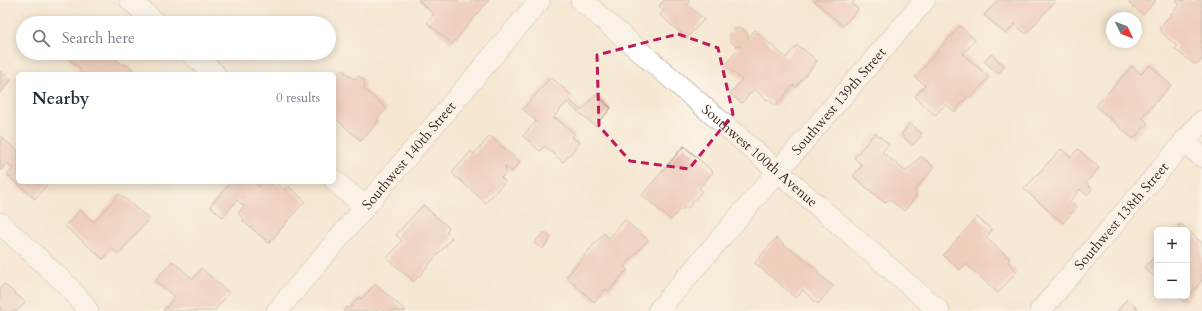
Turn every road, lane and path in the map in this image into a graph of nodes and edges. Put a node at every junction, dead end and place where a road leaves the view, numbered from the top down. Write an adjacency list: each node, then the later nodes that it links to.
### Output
1 (130, 0): 5 (street)
2 (540, 0): 13 (street, Southwest 140th Street)
3 (581, 0): 11 (street, Southwest 100th Avenue)
4 (925, 0): 11 (street, Southwest 139th Street)
5 (148, 16)
6 (199, 60): 7 (street)
7 (213, 72)
8 (1202, 120): 9 (street, Southwest 138th Street)
9 (1184, 141): 10 (street); 19 (street, Southwest 138th Street)
10 (1202, 157)
11 (778, 170): 17 (street, Southwest 139th Street); 18 (street, Southwest 100th Avenue)
12 (336, 182): 13 (street)
13 (365, 207): 16 (street, Southwest 140th Street)
14 (0, 223): 15 (street)
15 (88, 311)
16 (277, 311)
17 (658, 311)
18 (939, 311)
19 (1040, 311)

